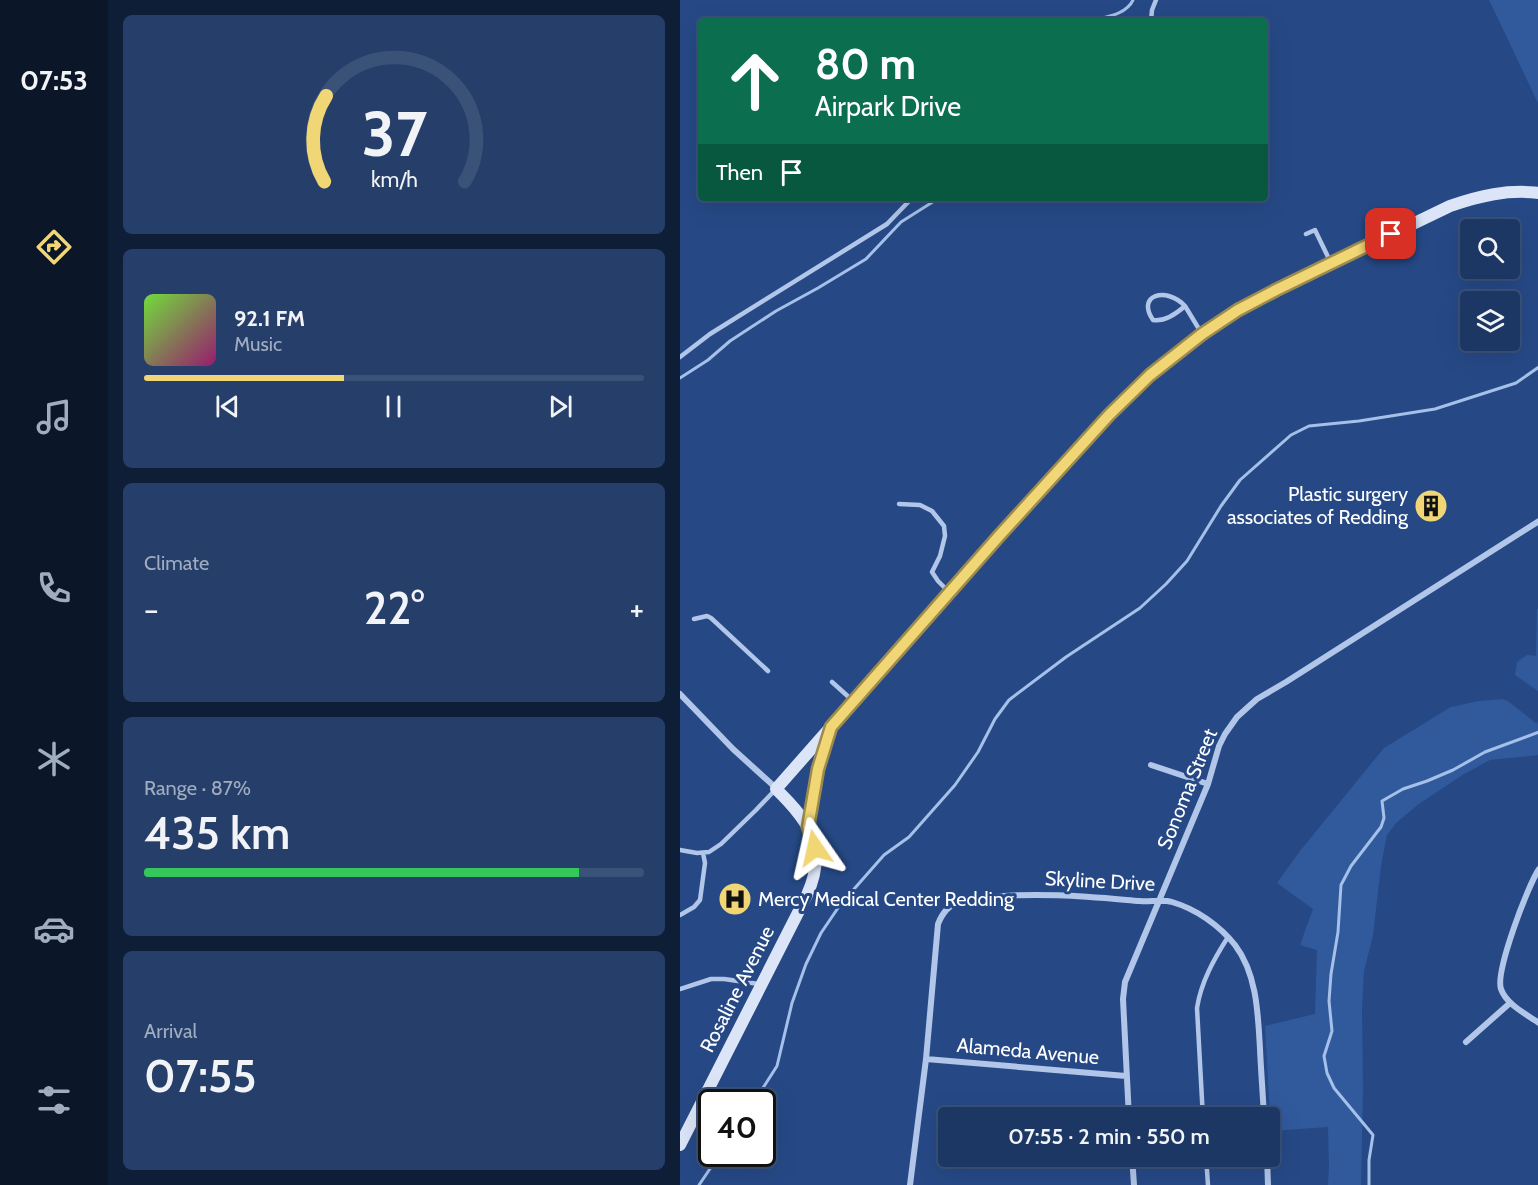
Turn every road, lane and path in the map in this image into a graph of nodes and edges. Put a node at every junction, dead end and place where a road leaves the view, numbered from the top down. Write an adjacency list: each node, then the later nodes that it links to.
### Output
1 (1156, 0): 2 (lane)
2 (1151, 18)
3 (1538, 193): 6 (street)
4 (909, 201): 9 (lane)
5 (1306, 234): 6 (lane)
6 (1331, 263): 8 (street)
7 (1185, 306): 7 (lane); 8 (lane)
8 (1202, 334): 12 (street)
9 (680, 357)
10 (899, 504): 12 (lane)
11 (1538, 521): 20 (street, Sonoma Street)
12 (950, 593): 17 (street)
13 (694, 619): 14 (lane)
14 (768, 671)
15 (832, 682): 17 (lane)
16 (680, 694): 21 (street)
17 (854, 702): 18 (street)
18 (831, 727): 21 (street); 22 (street)
19 (1151, 765): 20 (street)
20 (1208, 784): 26 (street, Sonoma Street)
21 (776, 789): 22 (street, Rosaline Avenue); 24 (lane)
22 (808, 827): 29 (street, Rosaline Avenue)
23 (680, 850): 24 (lane)
24 (703, 853): 27 (lane)
25 (1538, 869): 31 (street)
26 (1160, 901): 28 (street, Skyline Drive); 34 (street, Skyline Drive); 35 (street, Sonoma Street)
27 (680, 915)
28 (1228, 937): 37 (lane); 38 (street, Skyline Drive)
29 (762, 984): 30 (lane); 39 (street, Rosaline Avenue)
30 (680, 989)
31 (1510, 1003): 32 (street); 33 (street)
32 (1538, 1023)
33 (1466, 1042)
34 (926, 1059): 35 (street, Alameda Avenue); 43 (street, Skyline Drive)
35 (1126, 1076): 36 (street, Sonoma Street)
36 (1129, 1107)
37 (1203, 1107)
38 (1263, 1107)
39 (680, 1145)
40 (1133, 1167): 44 (street)
41 (1207, 1167): 45 (lane)
42 (1267, 1167): 46 (street)
43 (910, 1185)
44 (1134, 1185)
45 (1208, 1185)
46 (1268, 1185)

